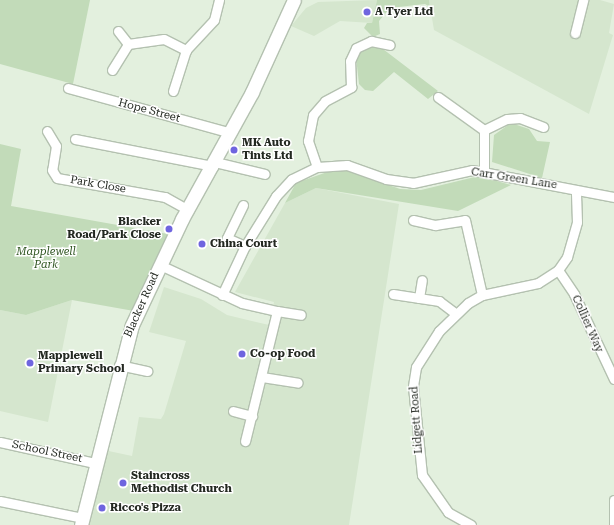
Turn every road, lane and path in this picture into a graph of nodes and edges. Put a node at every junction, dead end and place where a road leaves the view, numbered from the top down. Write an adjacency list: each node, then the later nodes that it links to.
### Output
1 (219, 0): 8 (street)
2 (294, 0): 16 (main road, Blacker Road)
3 (583, 0): 5 (street)
4 (118, 31): 6 (street)
5 (575, 33)
6 (128, 44): 8 (street); 9 (street)
7 (390, 45): 19 (street)
8 (186, 50): 11 (street)
9 (112, 70)
10 (68, 88): 16 (street, Hope Street)
11 (173, 91)
12 (438, 97): 14 (street)
13 (543, 127): 14 (street)
14 (484, 130): 20 (street)
15 (47, 131): 25 (street, Park Close)
16 (231, 133): 18 (main road, Blacker Road)
17 (74, 139): 18 (street)
18 (214, 164): 21 (street); 25 (main road, Blacker Road)
19 (317, 166): 20 (street, Carr Green Lane); 27 (street, Carr Green Lane)
20 (484, 172): 22 (street, Carr Green Lane)
21 (265, 174)
22 (576, 190): 23 (street, Carr Green Lane); 29 (street, Lidgett Road)
23 (614, 196)
24 (243, 205): 27 (street)
25 (187, 209): 28 (main road, Blacker Road)
26 (413, 220): 33 (street)
27 (245, 246): 32 (street, Carr Green Lane)
28 (160, 265): 32 (street); 38 (main road, Blacker Road)
29 (558, 270): 33 (street, Lidgett Road); 41 (street, Collier Way)
30 (422, 280): 34 (street)
31 (393, 294): 34 (street)
32 (222, 295): 35 (street)
33 (482, 295): 36 (street, Lidgett Road)
34 (419, 298): 36 (street)
35 (278, 311): 37 (street); 40 (street)
36 (456, 314): 51 (street, Lidgett Road)
37 (301, 315)
38 (119, 365): 39 (street); 47 (main road, Blacker Road)
39 (147, 371)
40 (262, 377): 42 (street); 44 (street)
41 (614, 379)
42 (298, 383)
43 (233, 411): 44 (street)
44 (252, 416): 45 (street)
45 (245, 441)
46 (0, 442): 47 (street, School Street)
47 (95, 463): 50 (main road, Blacker Road)
48 (614, 500): 52 (street)
49 (0, 501): 50 (street)
50 (82, 521)
51 (471, 525)
52 (614, 525)

